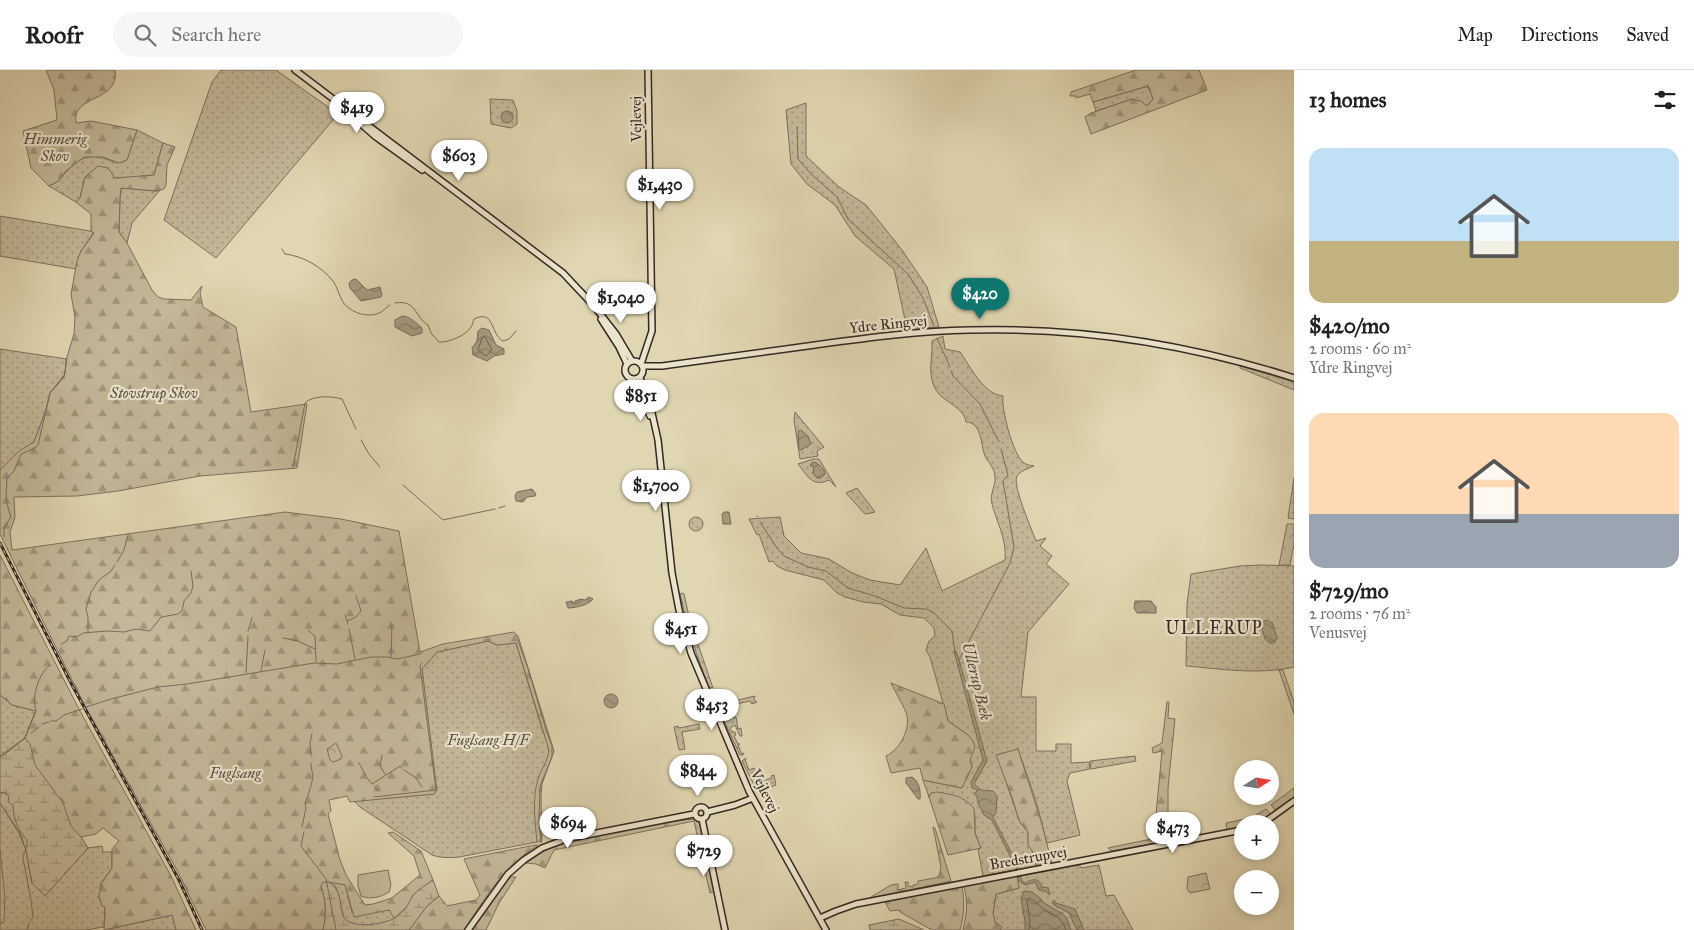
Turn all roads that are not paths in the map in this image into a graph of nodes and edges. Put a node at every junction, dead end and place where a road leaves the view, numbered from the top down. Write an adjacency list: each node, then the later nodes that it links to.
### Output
1 (295, 70): 4 (street)
2 (648, 70): 3 (street, Vejlevej)
3 (647, 348): 4 (street, Vejlevej); 5 (street, Vejlevej)
4 (632, 362): 5 (street); 7 (street)
5 (642, 365): 6 (street, Ydre Ringvej); 7 (street)
6 (662, 366): 7 (street, Ydre Ringvej); 8 (street, Ydre Ringvej)
7 (639, 377): 9 (street, Vejlevej)
8 (1294, 378)
9 (753, 798): 11 (street); 16 (street, Vejlevej)
10 (1294, 801): 13 (street)
11 (707, 812): 12 (street); 14 (street)
12 (694, 814): 14 (street); 17 (street)
13 (1275, 815)
14 (702, 819): 18 (street)
15 (1234, 832): 16 (street, Bredstrupvej)
16 (820, 918): 19 (street, Vejlevej)
17 (468, 930)
18 (725, 930)
19 (826, 930)

